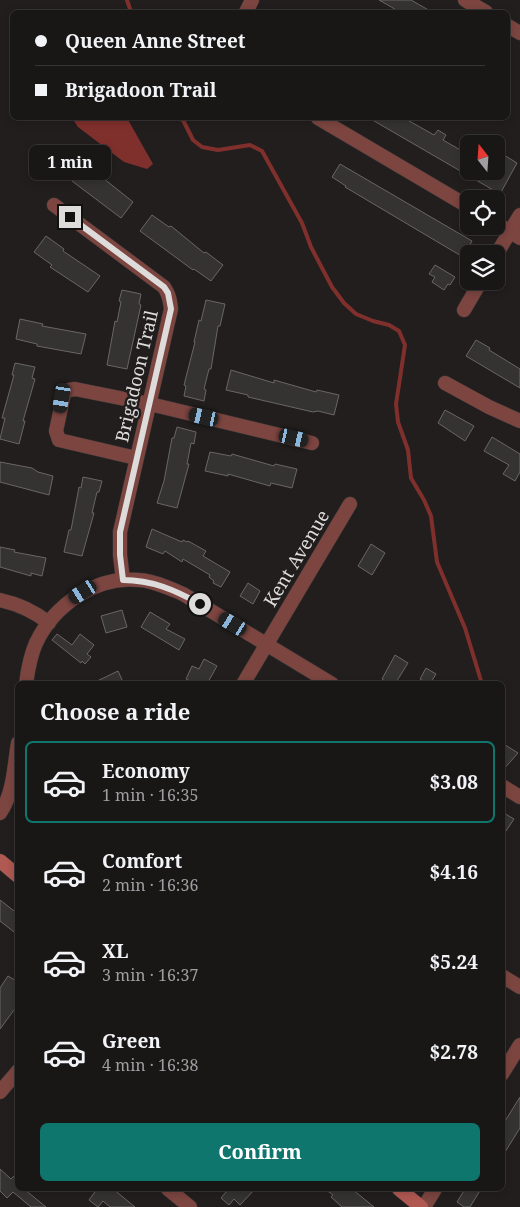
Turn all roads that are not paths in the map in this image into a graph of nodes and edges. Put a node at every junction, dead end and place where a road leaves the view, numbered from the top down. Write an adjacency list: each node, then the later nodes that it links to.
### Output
1 (465, 0): 2 (street)
2 (482, 10)
3 (321, 120): 4 (street)
4 (460, 202)
5 (54, 205): 12 (street, Brigadoon Trail)
6 (520, 216): 7 (street)
7 (515, 235): 8 (street)
8 (505, 246)
9 (476, 290): 10 (street)
10 (464, 310)
11 (445, 382): 13 (street)
12 (150, 404): 14 (street); 15 (street, Brigadoon Trail); 15 (street)
13 (520, 421)
14 (312, 442)
15 (136, 458): 17 (street, Brigadoon Trail)
16 (350, 504): 20 (street, Kent Avenue)
17 (123, 580): 19 (street); 20 (street)
18 (0, 600): 19 (street)
19 (48, 623): 21 (street)
20 (267, 644): 22 (street, Kent Avenue); 23 (street)
21 (27, 681)
22 (245, 681)
23 (327, 681)
24 (15, 760): 27 (street)
25 (505, 788): 26 (street)
26 (520, 797)
27 (0, 812)
28 (0, 861): 29 (main road)
29 (15, 874)
30 (505, 978): 31 (street)
31 (520, 986)
32 (520, 1045): 33 (street)
33 (505, 1069)
34 (15, 1074): 35 (street)
35 (0, 1092)
36 (170, 1191): 39 (street)
37 (401, 1191): 40 (main road)
38 (434, 1191): 40 (street)
39 (190, 1207)
40 (422, 1207)

